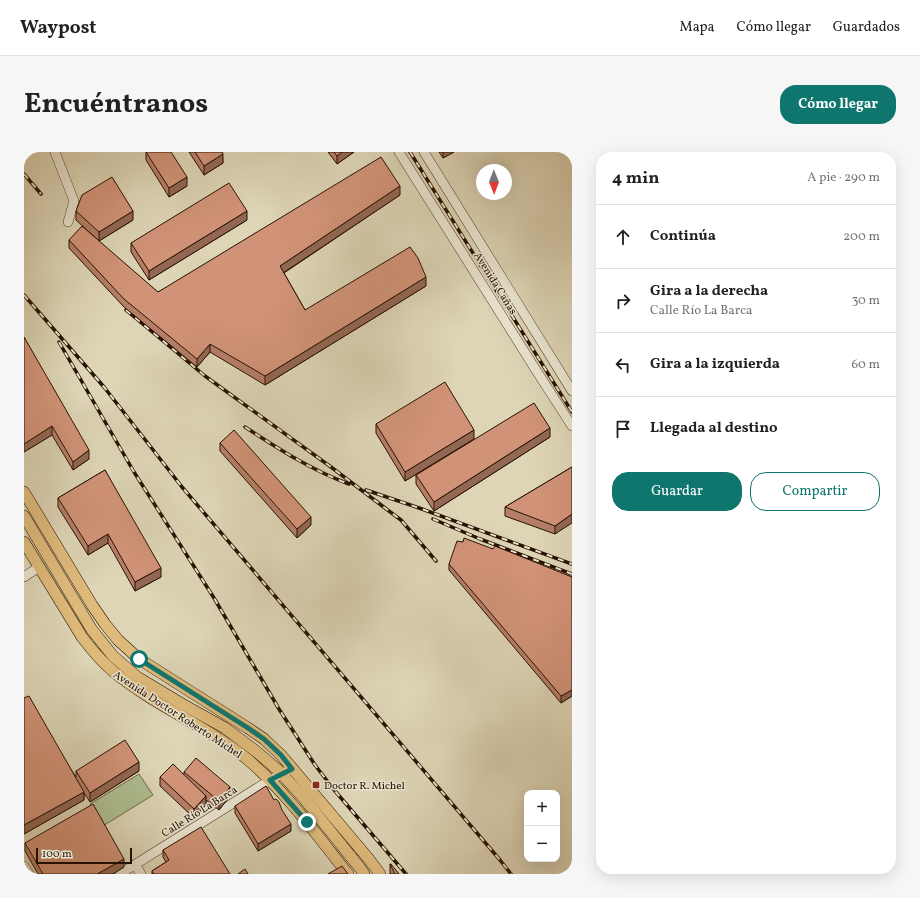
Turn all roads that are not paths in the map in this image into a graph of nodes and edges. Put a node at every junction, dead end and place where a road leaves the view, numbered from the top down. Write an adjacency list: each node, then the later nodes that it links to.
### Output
1 (55, 152): 4 (street)
2 (399, 152): 6 (street, Avenida Cañas)
3 (424, 152): 5 (street, Avenida Cañas)
4 (68, 222)
5 (572, 391)
6 (572, 426)
7 (24, 492): 9 (main road)
8 (24, 516): 10 (main road, Avenida Doctor Roberto Michel)
9 (46, 528): 10 (main road); 14 (main road)
10 (35, 534): 15 (main road, Avenida Doctor Roberto Michel)
11 (24, 542): 12 (main road, Avenida Doctor Roberto Michel)
12 (40, 567): 13 (street); 16 (main road, Avenida Doctor Roberto Michel)
13 (24, 577)
14 (292, 769): 15 (street, Calle Río La Barca); 24 (main road)
15 (282, 774): 16 (street, Calle Río La Barca); 23 (main road, Avenida Doctor Roberto Michel)
16 (270, 780): 17 (street, Calle Río La Barca); 22 (main road, Avenida Doctor Roberto Michel)
17 (135, 865): 20 (street, Calle Río La Barca); 21 (street)
18 (24, 866): 19 (street)
19 (29, 874)
20 (120, 874)
21 (141, 874)
22 (348, 874)
23 (364, 874)
24 (380, 874)

